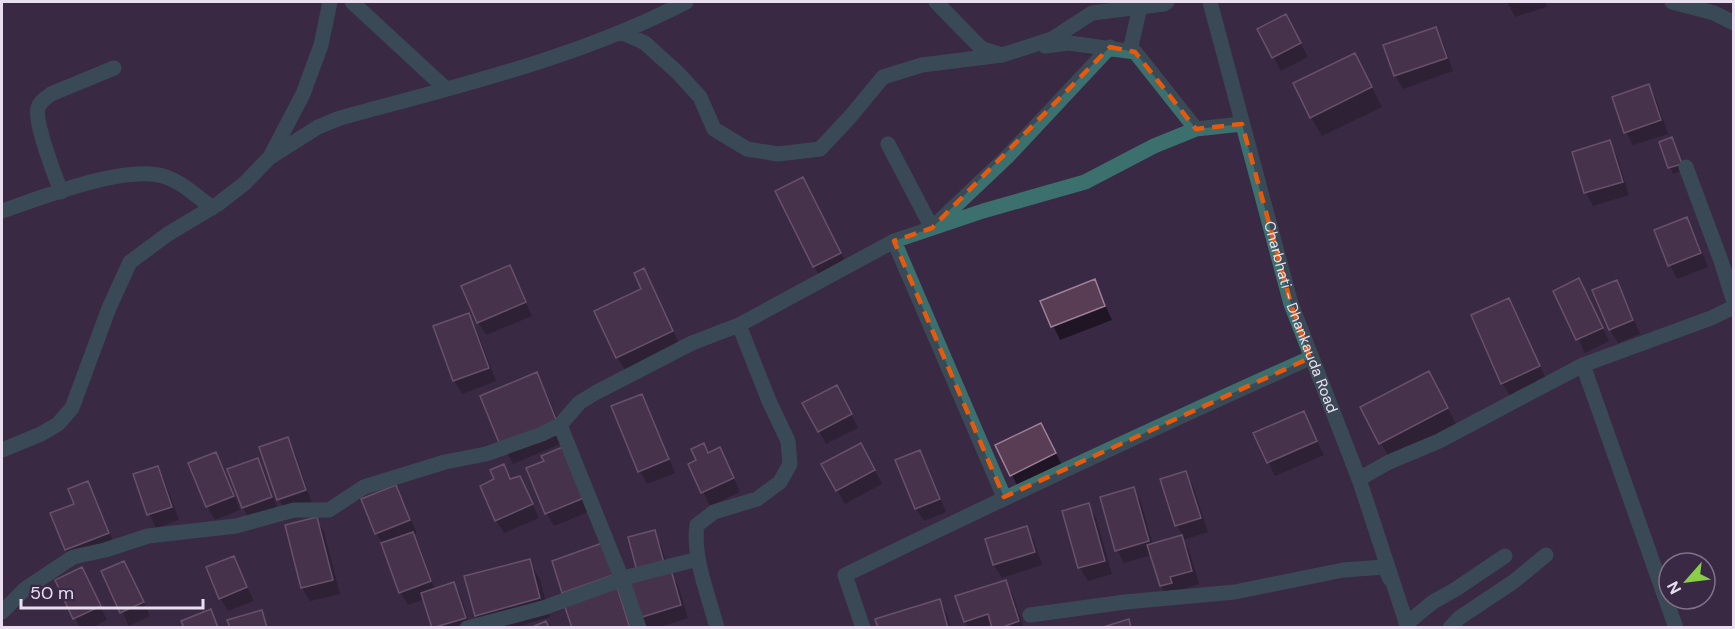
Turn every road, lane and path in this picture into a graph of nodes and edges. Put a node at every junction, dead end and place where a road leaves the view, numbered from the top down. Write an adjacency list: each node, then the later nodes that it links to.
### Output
1 (330, 2): 20 (street)
2 (352, 2): 16 (street)
3 (686, 2): 10 (street)
4 (936, 2): 14 (street)
5 (1167, 2): 8 (street)
6 (1210, 2): 17 (street, Charbhati - Dhankauda Road)
7 (1672, 2): 9 (street)
8 (1140, 7): 12 (street); 13 (street)
9 (1734, 23)
10 (621, 32): 14 (street); 16 (street)
11 (1110, 47): 12 (street); 13 (street); 25 (street)
12 (1023, 49): 14 (street)
13 (1130, 51): 18 (street)
14 (1002, 55)
15 (114, 68): 22 (street)
16 (445, 88): 20 (street)
17 (1242, 124): 18 (street); 30 (street, Charbhati - Dhankauda Road)
18 (1196, 129): 25 (street)
19 (888, 144): 25 (street)
20 (269, 158): 23 (street)
21 (1686, 167): 27 (street)
22 (61, 192): 23 (street); 24 (street)
23 (212, 208): 33 (street)
24 (2, 211)
25 (932, 228): 26 (street)
26 (894, 241): 29 (street); 35 (street)
27 (1734, 302)
28 (1734, 307): 31 (street)
29 (739, 325): 32 (street); 38 (street)
30 (1310, 358): 34 (street, Charbhati - Dhankauda Road); 35 (street)
31 (1583, 365): 34 (street); 50 (street)
32 (560, 425): 39 (street); 41 (street)
33 (2, 450)
34 (1359, 479): 40 (street, Charbhati - Dhankauda Road)
35 (1004, 497): 48 (street)
36 (1546, 555): 49 (street)
37 (1504, 556): 43 (street)
38 (698, 559): 39 (street); 47 (street)
39 (622, 579): 45 (street); 46 (street)
40 (1395, 591): 42 (street); 43 (street, Charbhati - Dhankauda Road)
41 (2, 613): 44 (street)
42 (1030, 615)
43 (1407, 626)
44 (5, 627)
45 (467, 627)
46 (639, 627)
47 (717, 627)
48 (862, 627)
49 (1450, 627)
50 (1676, 627)

